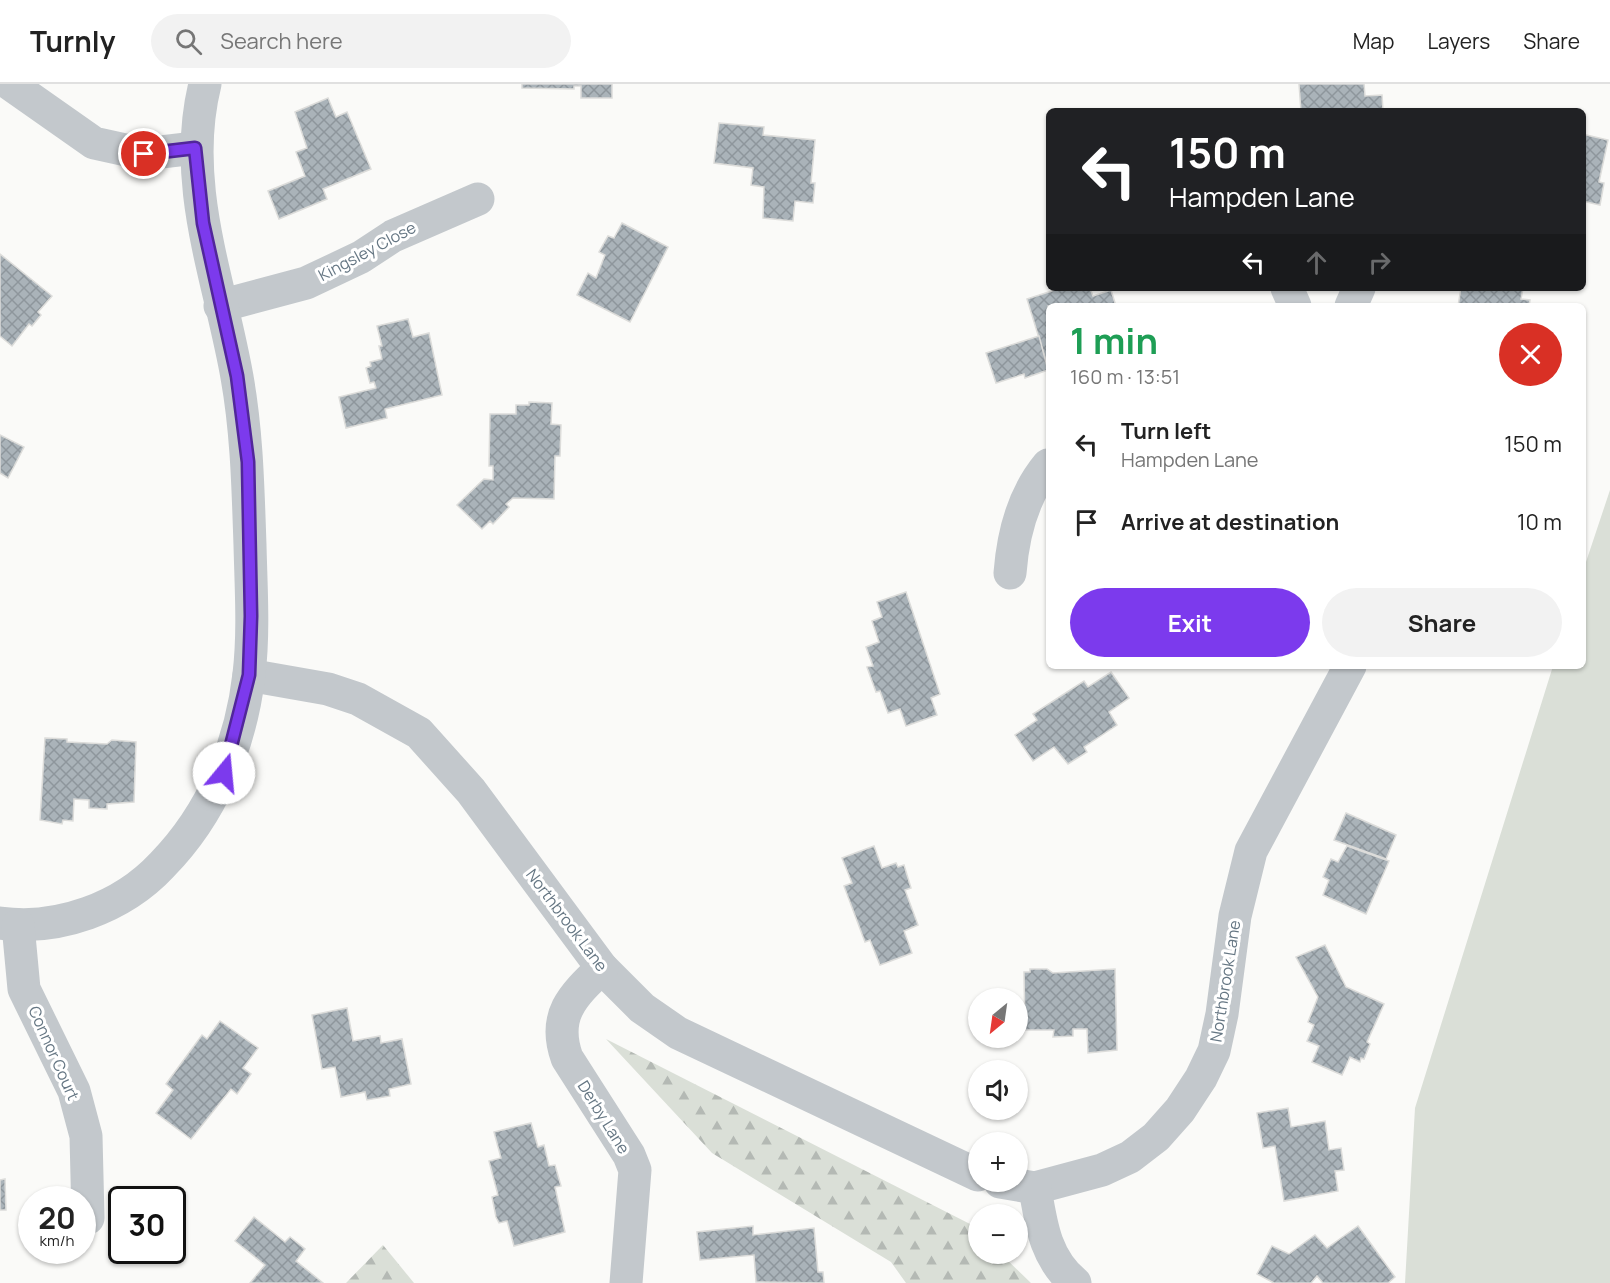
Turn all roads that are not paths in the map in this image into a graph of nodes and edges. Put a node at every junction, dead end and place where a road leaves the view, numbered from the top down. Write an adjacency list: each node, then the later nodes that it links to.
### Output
1 (10, 84): 3 (street)
2 (204, 84): 3 (street)
3 (195, 148): 5 (street)
4 (478, 199): 5 (street, Kingsley Close)
5 (220, 306): 9 (street)
6 (1046, 468): 7 (street)
7 (1010, 573)
8 (1348, 669): 15 (street, Northbrook Lane)
9 (249, 675): 10 (street); 11 (street, Northbrook Lane)
10 (9, 924): 13 (street, Connor Court)
11 (602, 968): 12 (street, Northbrook Lane); 16 (street, Derby Lane)
12 (968, 1170)
13 (87, 1186)
14 (1028, 1187): 15 (street, Northbrook Lane)
15 (1035, 1188): 17 (street)
16 (626, 1283)
17 (1075, 1283)

